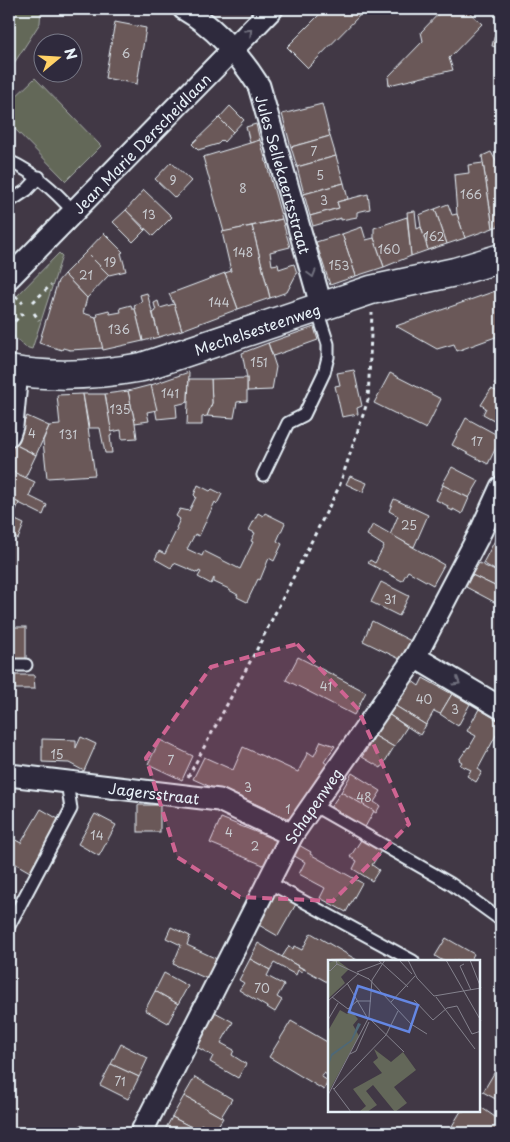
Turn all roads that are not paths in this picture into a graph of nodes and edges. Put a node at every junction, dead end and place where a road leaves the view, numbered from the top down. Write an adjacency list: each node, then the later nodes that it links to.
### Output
1 (184, 9): 3 (street, Jules Sellekaertsstraat)
2 (272, 9): 3 (street, Jean Marie Derscheidlaan, one-way to 2)
3 (232, 49): 7 (street, Jean Marie Derscheidlaan); 10 (street, Jules Sellekaertsstraat, one-way to 10)
4 (9, 161): 5 (lane)
5 (39, 177): 6 (lane); 7 (lane)
6 (9, 202)
7 (74, 211): 9 (street, Jean Marie Derscheidlaan)
8 (501, 258): 10 (main road, Mechelsesteenweg)
9 (9, 278)
10 (319, 306): 11 (main road, Mechelsesteenweg); 13 (lane)
11 (13, 370): 12 (street)
12 (9, 435)
13 (263, 475)
14 (501, 487): 15 (street, Schapenweg)
15 (415, 657): 18 (street, one-way to 18); 21 (street, Schapenweg)
16 (9, 665): 17 (lane)
17 (26, 665)
18 (501, 708)
19 (9, 775): 20 (street, Jagersstraat)
20 (67, 782): 22 (street, Jagersstraat); 25 (lane)
21 (313, 805): 22 (street, Schapenweg); 24 (lane)
22 (292, 835): 23 (street, Schapenweg)
23 (268, 882): 26 (lane); 27 (street, Schapenweg)
24 (501, 920)
25 (9, 926)
26 (411, 960)
27 (141, 1133)

